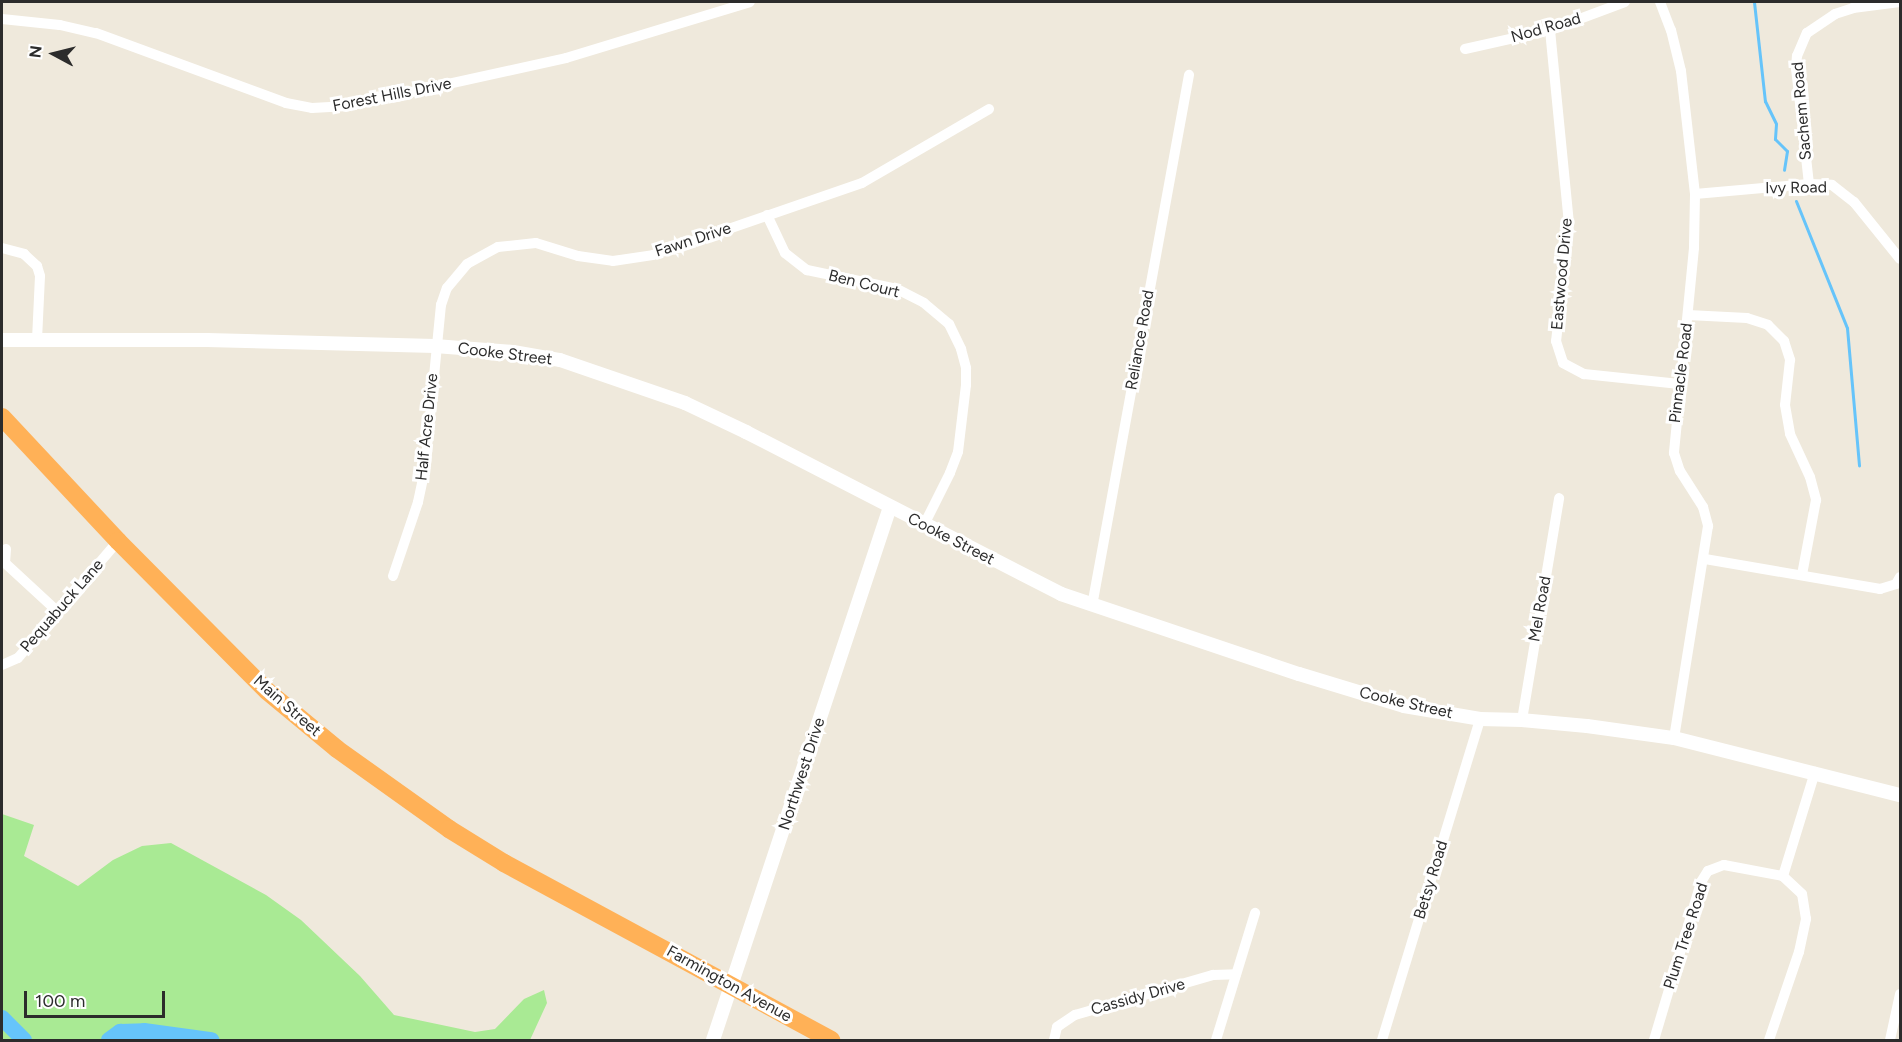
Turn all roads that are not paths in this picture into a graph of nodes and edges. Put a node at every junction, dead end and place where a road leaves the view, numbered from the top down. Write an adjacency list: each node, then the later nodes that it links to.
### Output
1 (750, 2): 5 (street, Forest Hills Drive)
2 (1625, 2): 6 (street, Nod Road)
3 (1660, 2): 11 (street, Pinnacle Road)
4 (1900, 2): 10 (street, Sachem Road)
5 (2, 19)
6 (1550, 30): 7 (street, Nod Road); 19 (street, Eastwood Drive)
7 (1465, 49)
8 (1189, 75): 30 (street, Reliance Road)
9 (989, 109): 12 (street, Fawn Drive)
10 (1809, 184): 11 (street, Ivy Road); 14 (street, Ivy Road)
11 (1695, 194): 15 (street, Pinnacle Road)
12 (767, 215): 18 (street, Fawn Drive); 23 (street, Ben Court)
13 (2, 249): 17 (street)
14 (1900, 259)
15 (1688, 315): 19 (street, Pinnacle Road); 28 (street)
16 (2, 339): 17 (main road, Cooke Street)
17 (37, 340): 18 (main road, Cooke Street)
18 (435, 346): 22 (main road, Cooke Street); 27 (street, Half Acre Drive)
19 (1679, 384): 26 (street, Pinnacle Road)
20 (2, 417): 24 (highway, Main Street)
21 (1559, 498): 34 (street, Mel Road)
22 (890, 507): 23 (main road, Cooke Street); 42 (main road, Northwest Drive)
23 (924, 525): 30 (main road, Cooke Street)
24 (118, 541): 31 (street, Pequabuck Lane); 40 (highway, Main Street)
25 (6, 549): 31 (street)
26 (1705, 559): 28 (street); 35 (street, Pinnacle Road)
27 (393, 576)
28 (1802, 576): 29 (street)
29 (1900, 577)
30 (1092, 606): 33 (main road, Cooke Street)
31 (57, 611): 32 (street, Pequabuck Lane)
32 (2, 665)
33 (1480, 719): 34 (main road, Cooke Street); 48 (street, Betsy Road)
34 (1522, 720): 35 (main road, Cooke Street)
35 (1674, 738): 36 (main road, Cooke Street)
36 (1815, 772): 37 (main road, Cooke Street); 38 (street)
37 (1900, 795)
38 (1783, 876): 49 (street, Plum Tree Road); 50 (street)
39 (1255, 913): 41 (street)
40 (626, 929): 42 (highway, Farmington Avenue)
41 (1236, 974): 46 (street, Cassidy Drive); 47 (street)
42 (733, 986): 44 (main road, Northwest Drive); 45 (highway, Farmington Avenue)
43 (1900, 994): 51 (street)
44 (713, 1041)
45 (831, 1041)
46 (1053, 1041)
47 (1215, 1041)
48 (1382, 1041)
49 (1654, 1041)
50 (1769, 1041)
51 (1890, 1041)

